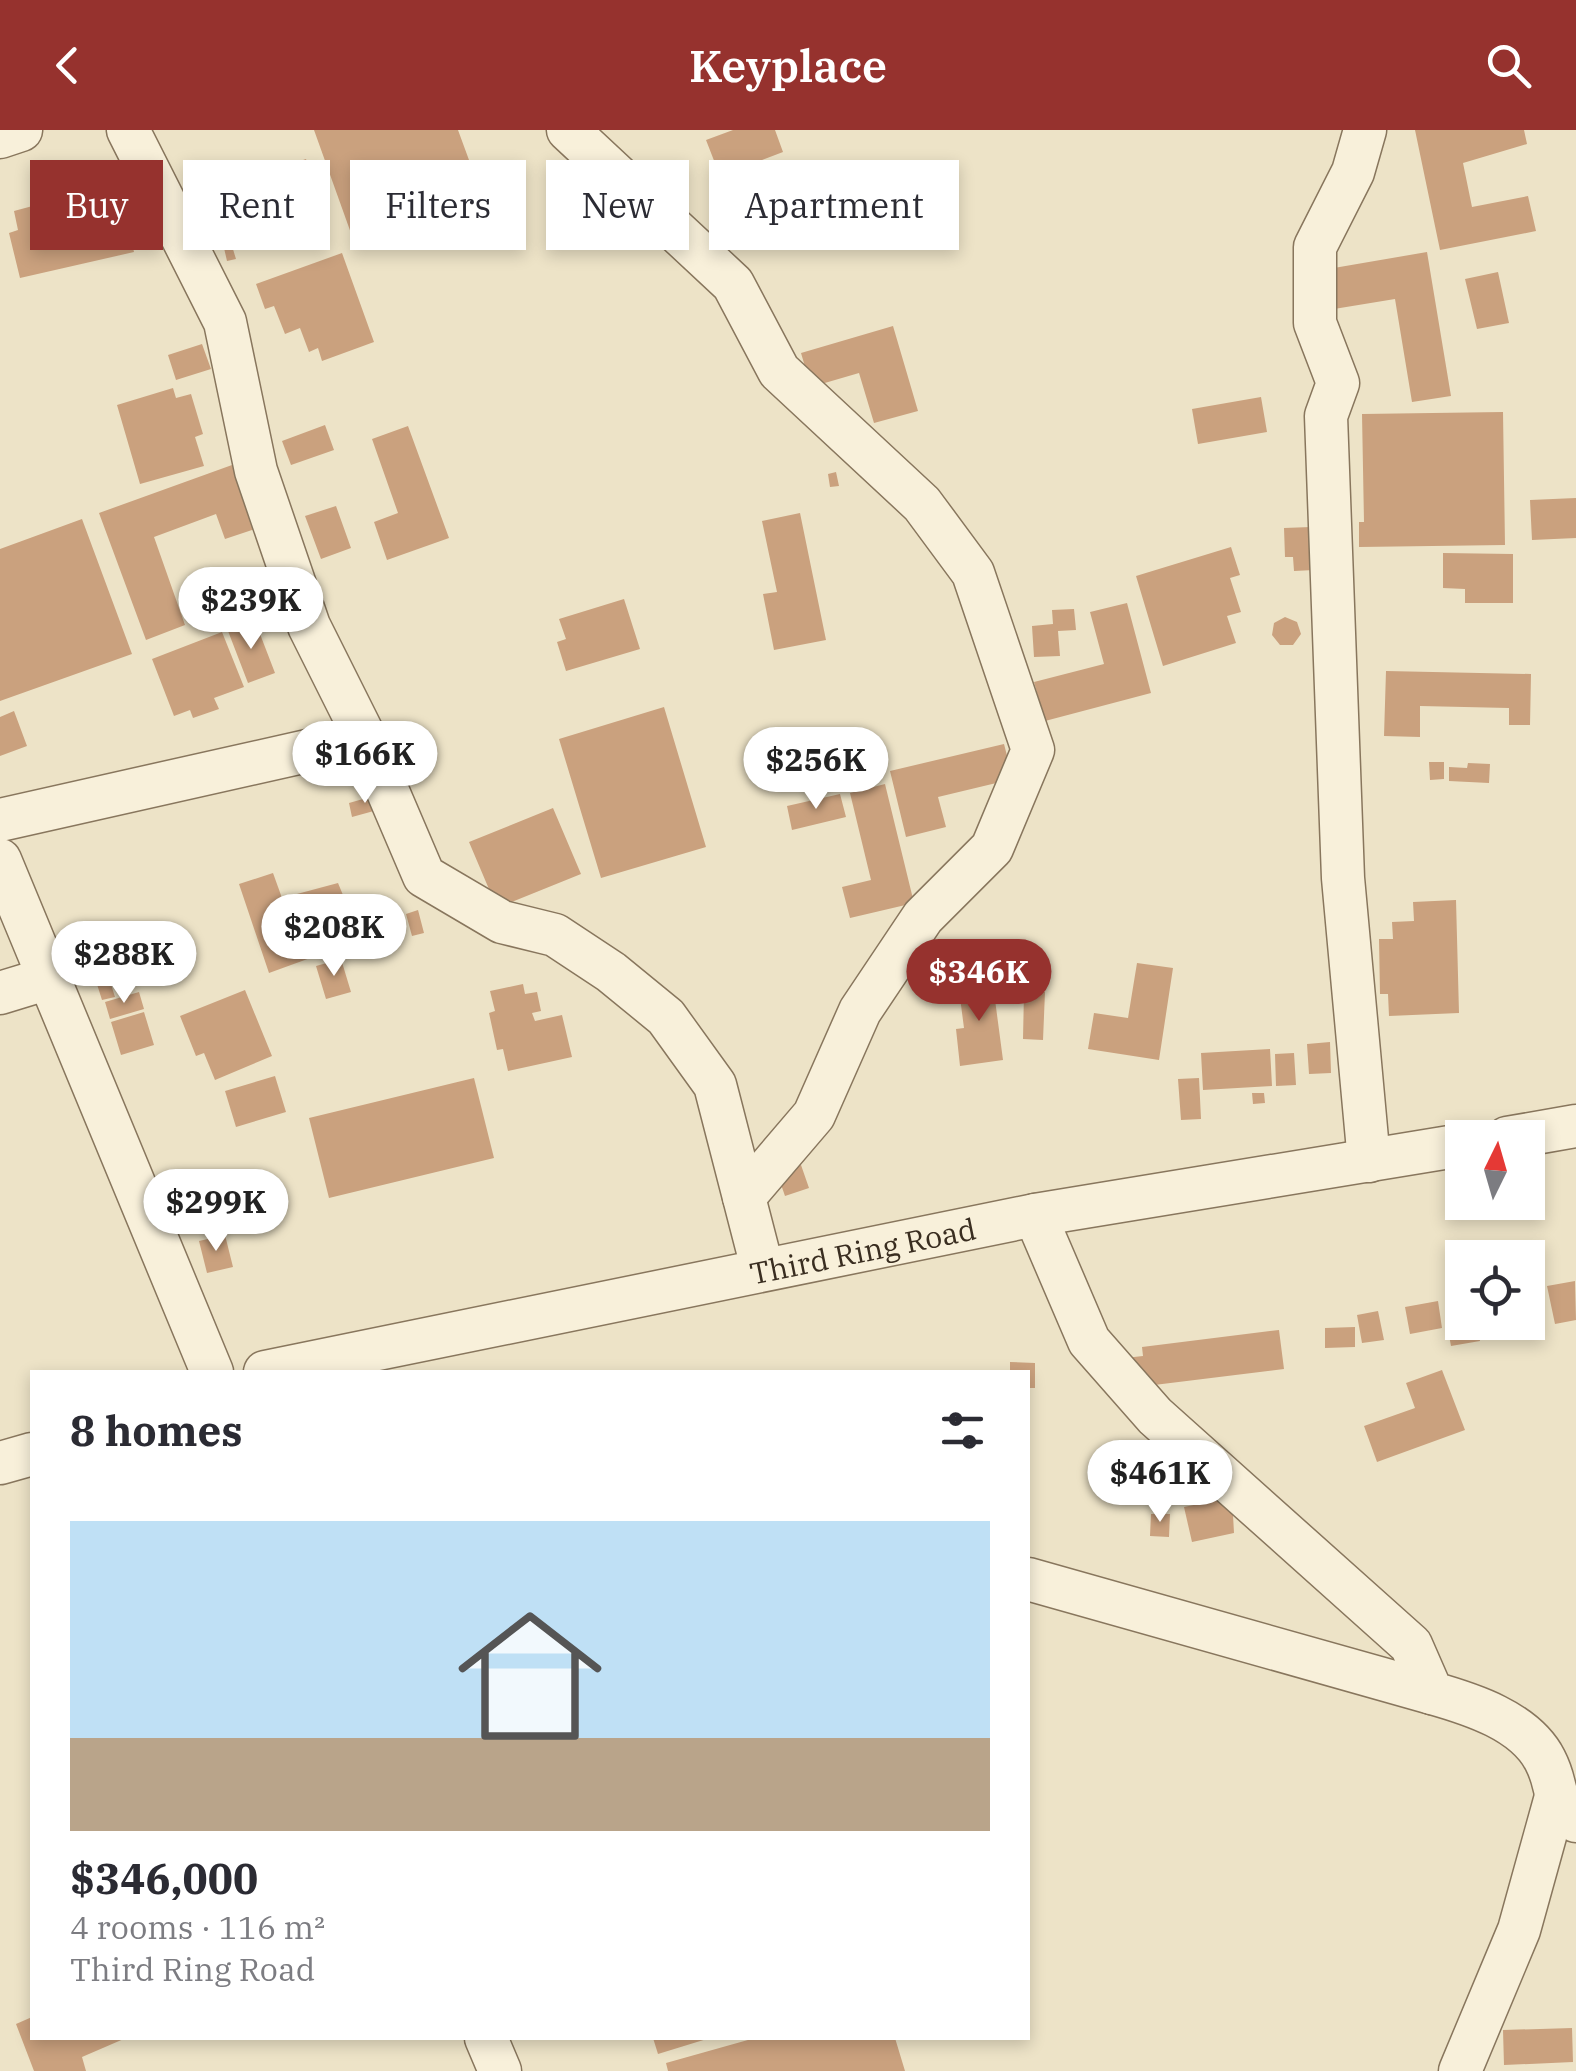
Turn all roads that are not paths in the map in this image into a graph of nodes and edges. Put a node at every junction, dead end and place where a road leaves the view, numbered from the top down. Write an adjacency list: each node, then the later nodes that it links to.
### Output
1 (20, 130): 5 (street)
2 (128, 130): 6 (street)
3 (568, 130): 15 (street)
4 (1365, 130): 14 (street)
5 (0, 137)
6 (365, 738): 7 (street); 15 (street)
7 (0, 820)
8 (0, 860): 9 (street)
9 (49, 978): 10 (street); 18 (street)
10 (0, 993)
11 (1576, 1126): 12 (street)
12 (1545, 1131)
13 (1445, 1148): 14 (street, Third Ring Road)
14 (1369, 1161): 16 (street, Third Ring Road)
15 (744, 1198): 17 (street)
16 (1034, 1215): 17 (street, Third Ring Road); 23 (street)
17 (762, 1268): 19 (street, Third Ring Road)
18 (211, 1370)
19 (275, 1370)
20 (30, 1455): 21 (street)
21 (0, 1463)
22 (1030, 1580): 23 (street)
23 (1432, 1693): 24 (street)
24 (1566, 1811): 27 (street)
25 (487, 2040): 26 (street)
26 (500, 2071)
27 (1460, 2071)

